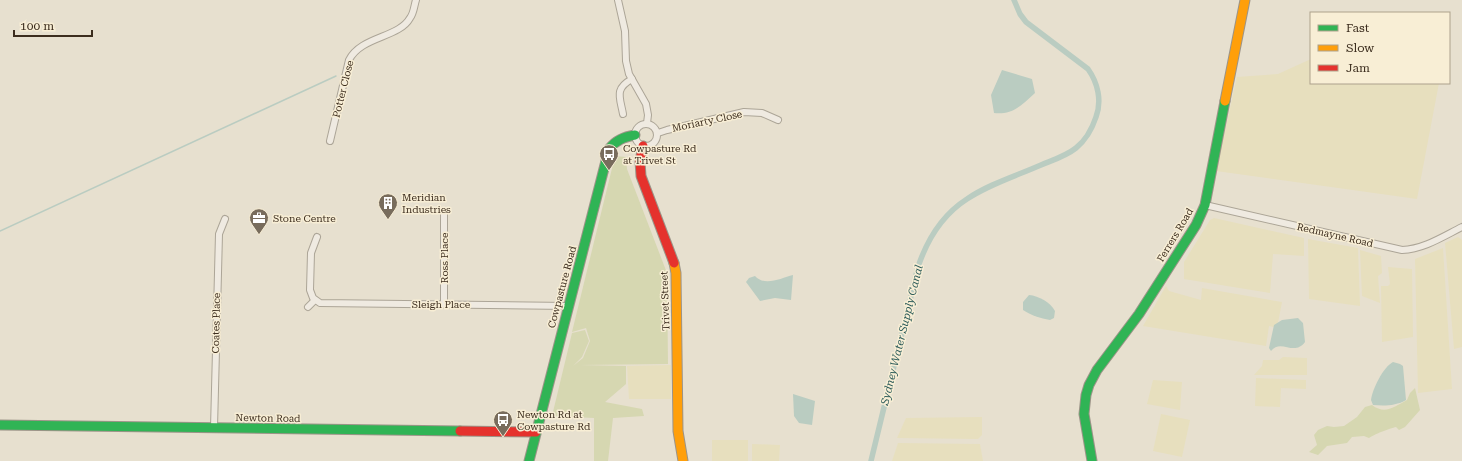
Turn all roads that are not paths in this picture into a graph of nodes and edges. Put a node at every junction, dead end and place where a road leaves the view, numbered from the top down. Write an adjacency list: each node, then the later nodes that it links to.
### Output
1 (416, 0): 10 (street, Potter Close)
2 (618, 0): 4 (street)
3 (1245, 0): 12 (street, Ferrers Road)
4 (632, 79): 5 (street); 7 (street)
5 (623, 114)
6 (778, 120): 8 (street, Moriarty Close)
7 (647, 123): 8 (street); 9 (street)
8 (658, 133): 11 (street)
9 (635, 135): 11 (street); 19 (street, Cowpasture Road)
10 (330, 141)
11 (643, 146): 25 (street, Trivet Street)
12 (1205, 205): 15 (street, Redmayne Road); 26 (street, Ferrers Road)
13 (444, 212): 18 (street, Ross Place)
14 (225, 219): 22 (street, Coates Place)
15 (1462, 227)
16 (317, 237): 17 (street)
17 (315, 300): 18 (street, Sleigh Place); 20 (street)
18 (444, 304): 19 (street, Sleigh Place)
19 (569, 306): 23 (street, Cowpasture Road)
20 (308, 307)
21 (0, 425): 22 (street, Newton Road)
22 (214, 428): 23 (street, Newton Road)
23 (536, 432): 24 (street, Cowpasture Road)
24 (529, 461)
25 (683, 461)
26 (1092, 461)

